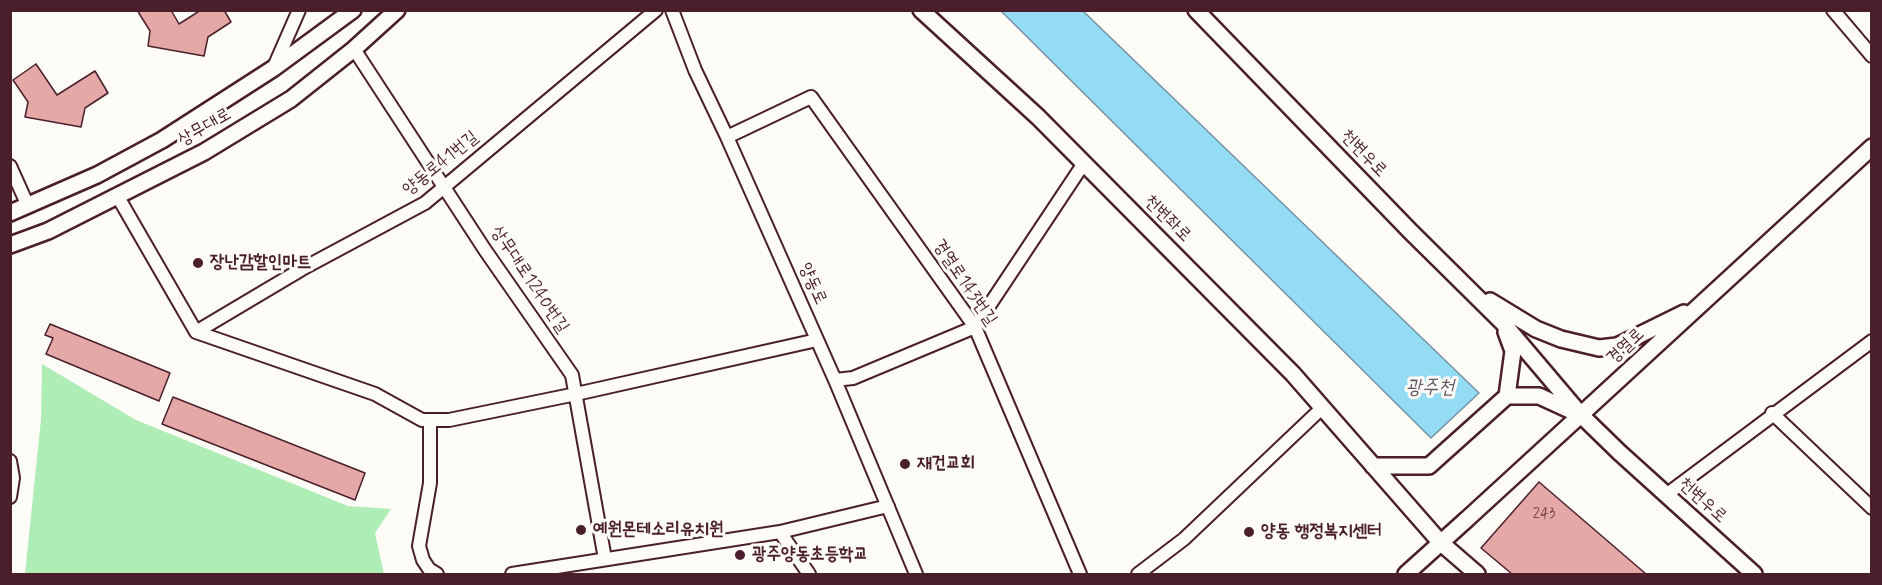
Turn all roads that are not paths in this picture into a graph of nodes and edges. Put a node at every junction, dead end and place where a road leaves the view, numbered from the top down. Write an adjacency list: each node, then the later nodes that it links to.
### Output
1 (299, 10): 11 (street)
2 (352, 10): 11 (street, 상무대로)
3 (397, 10): 9 (street, 상무대로)
4 (656, 10): 16 (street, 양동로41번길)
5 (672, 10): 12 (street, 양동로)
6 (921, 10): 14 (street, 천변좌로)
7 (1196, 10): 21 (street, 천변우로)
8 (1833, 10): 10 (street)
9 (354, 49): 16 (street, 상무대로1240번길); 17 (street, 상무대로)
10 (1872, 56)
11 (274, 68): 18 (street, 상무대로)
12 (727, 136): 24 (street, 경열로143번길); 26 (street, 양동로)
13 (1872, 147): 22 (street, 경열로)
14 (1084, 163): 24 (street); 31 (street, 천변좌로)
15 (10, 166): 18 (street)
16 (446, 187): 25 (street, 양동로41번길); 29 (street, 상무대로1240번길)
17 (118, 197): 20 (street, 상무대로); 25 (street)
18 (28, 206): 19 (street, 상무대로)
19 (10, 213)
20 (10, 245)
21 (1466, 286): 22 (street); 23 (street, 천변우로)
22 (1700, 305): 33 (street, 경열로)
23 (1503, 323): 30 (street, 천변우로); 33 (street, 천변우로)
24 (975, 327): 28 (street); 48 (street, 경열로143번길)
25 (196, 332): 34 (street)
26 (817, 340): 28 (street, 양동로); 29 (street)
27 (1872, 341): 32 (street)
28 (835, 380): 39 (street, 양동로)
29 (576, 394): 34 (street); 43 (street, 상무대로1240번길)
30 (1507, 396): 33 (street); 36 (street)
31 (1322, 408): 36 (street, 천변좌로); 49 (street)
32 (1772, 413): 37 (street); 40 (street)
33 (1581, 415): 37 (street, 천변우로); 42 (street, 경열로, bridge)
34 (430, 421): 44 (street)
35 (10, 461): 38 (street)
36 (1373, 466): 42 (street, 천변좌로)
37 (1666, 495): 52 (street, 천변우로)
38 (10, 498)
39 (888, 506): 41 (street); 47 (street, 양동로)
40 (1872, 508)
41 (780, 532): 43 (street); 46 (street)
42 (1440, 542): 50 (street, 경열로); 51 (street, 천변좌로)
43 (605, 559): 45 (street)
44 (436, 574)
45 (512, 574)
46 (809, 574)
47 (916, 574)
48 (1080, 574)
49 (1138, 574)
50 (1406, 574)
51 (1477, 574)
52 (1754, 574)

